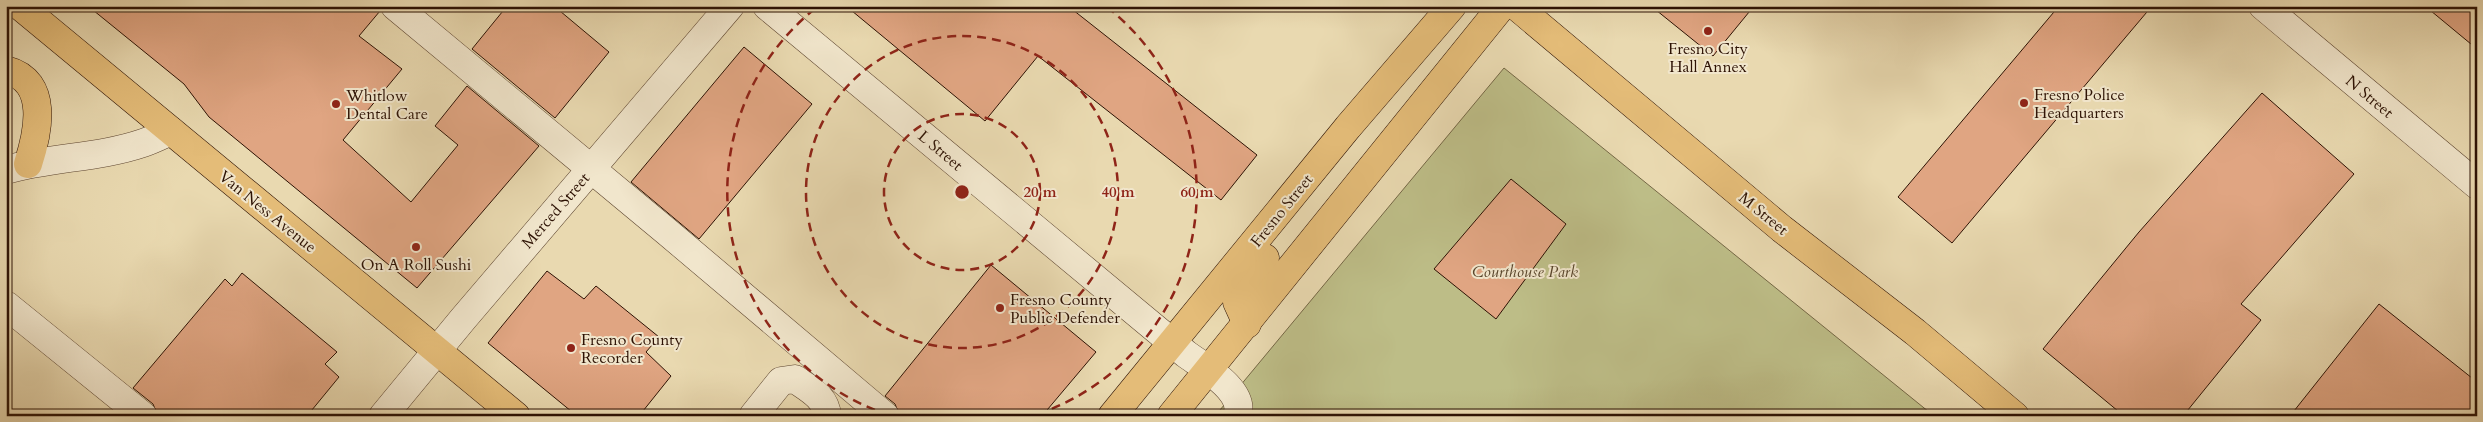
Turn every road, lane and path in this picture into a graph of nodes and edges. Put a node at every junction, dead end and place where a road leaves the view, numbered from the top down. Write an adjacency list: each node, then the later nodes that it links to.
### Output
1 (20, 6): 11 (main road, Van Ness Avenue)
2 (395, 6): 13 (street)
3 (730, 6): 13 (street, Merced Street)
4 (767, 6): 17 (street, L Street)
5 (1452, 6): 10 (main road, Fresno Street)
6 (1502, 6): 16 (main road)
7 (1516, 6): 31 (main road, M Street)
8 (2263, 6): 14 (street, N Street)
9 (6, 70): 12 (main road)
10 (1348, 127): 16 (main road); 17 (main road, Fresno Street)
11 (171, 131): 12 (street); 18 (main road, Van Ness Avenue)
12 (17, 167)
13 (590, 170): 18 (street, Merced Street); 19 (street)
14 (2477, 186)
15 (6, 305): 22 (street)
16 (1247, 324): 20 (main road)
17 (1173, 342): 20 (street, L Street); 28 (main road, Fresno Street)
18 (436, 350): 23 (street, Merced Street); 24 (main road, Van Ness Avenue)
19 (814, 355): 21 (street); 27 (street)
20 (1208, 370): 29 (main road); 30 (street, L Street)
21 (795, 379): 25 (street); 26 (street)
22 (143, 416)
23 (383, 416)
24 (516, 416)
25 (753, 416)
26 (827, 416)
27 (886, 416)
28 (1112, 416)
29 (1171, 416)
30 (1237, 416)
31 (2016, 416)

